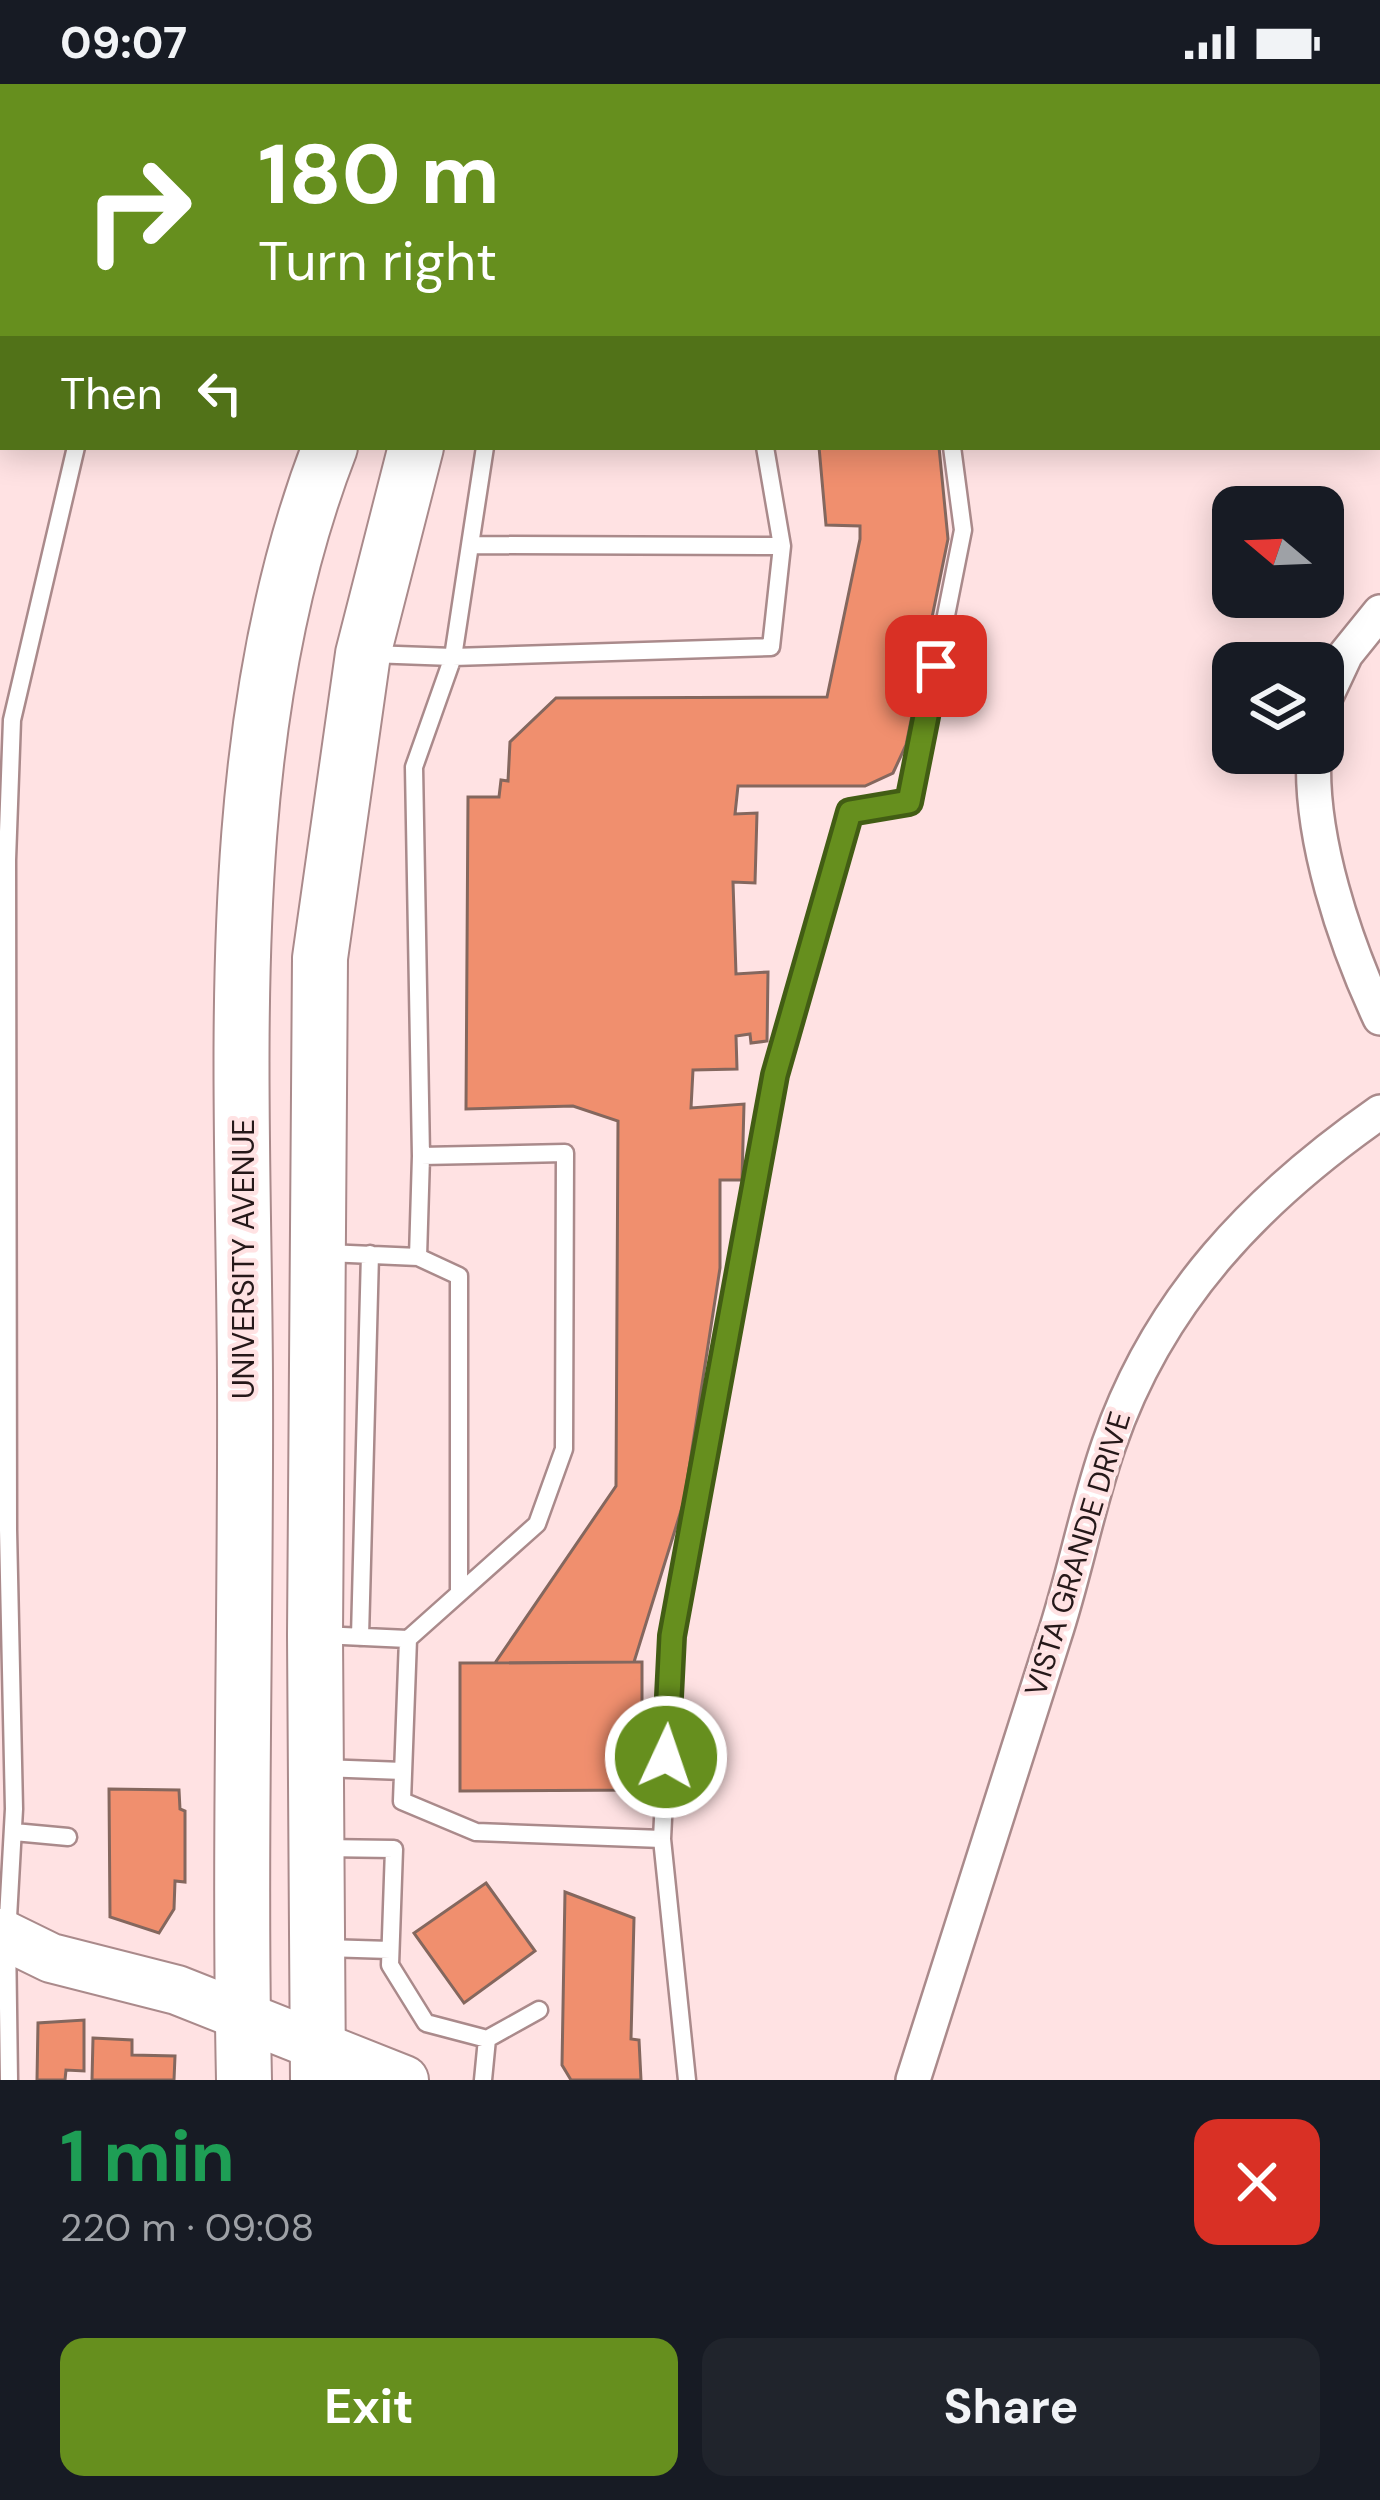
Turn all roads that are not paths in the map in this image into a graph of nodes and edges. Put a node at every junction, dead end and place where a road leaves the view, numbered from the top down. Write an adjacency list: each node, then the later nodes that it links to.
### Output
1 (75, 450): 24 (lane)
2 (329, 450): 32 (main road, UNIVERSITY AVENUE)
3 (415, 450): 10 (main road)
4 (485, 450): 7 (lane)
5 (766, 450): 8 (lane)
6 (952, 450): 26 (lane)
7 (470, 544): 8 (lane); 11 (lane)
8 (782, 546): 11 (lane)
9 (1380, 612): 12 (street)
10 (363, 654): 11 (lane); 17 (main road)
11 (453, 657): 16 (lane)
12 (1344, 657)
13 (1316, 774): 14 (street)
14 (1380, 1018)
15 (1380, 1112): 40 (street, VISTA GRANDE DRIVE)
16 (421, 1156): 18 (lane); 19 (lane)
17 (344, 1253): 18 (lane); 20 (main road)
18 (418, 1257): 19 (lane)
19 (459, 1593): 21 (lane)
20 (337, 1636): 21 (lane); 22 (main road)
21 (408, 1639): 23 (lane)
22 (316, 1768): 23 (lane); 27 (main road)
23 (403, 1771): 26 (lane)
24 (14, 1832): 25 (lane); 28 (lane)
25 (68, 1837)
26 (662, 1838): 39 (lane)
27 (316, 1848): 29 (main road); 30 (lane)
28 (4, 1934): 32 (street); 35 (lane)
29 (317, 1947): 30 (lane); 34 (main road)
30 (390, 1950): 33 (lane)
31 (538, 2009): 33 (lane)
32 (243, 2017): 34 (street); 36 (main road, UNIVERSITY AVENUE)
33 (487, 2039): 38 (lane)
34 (318, 2064): 37 (street)
35 (9, 2080)
36 (244, 2080)
37 (404, 2080)
38 (483, 2080)
39 (687, 2080)
40 (914, 2080)

